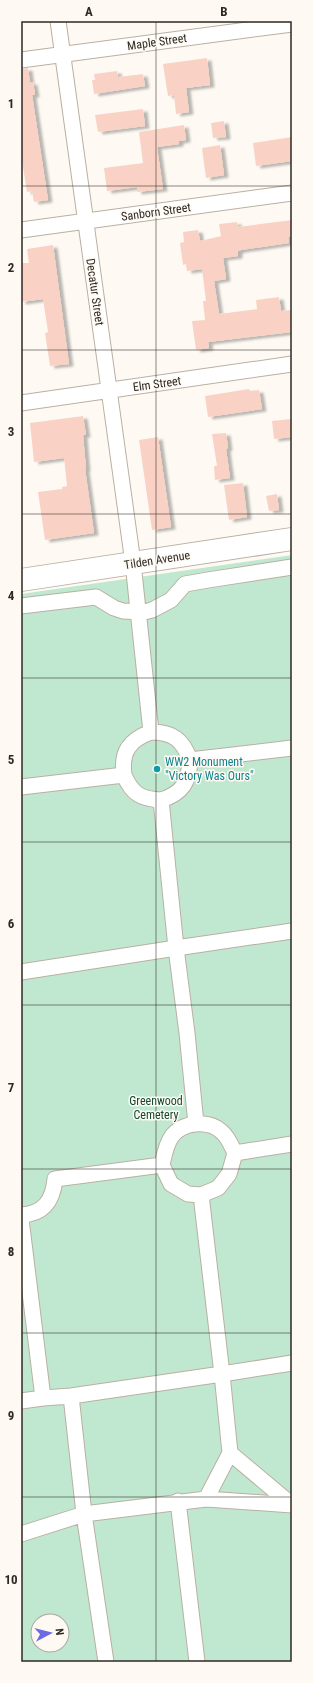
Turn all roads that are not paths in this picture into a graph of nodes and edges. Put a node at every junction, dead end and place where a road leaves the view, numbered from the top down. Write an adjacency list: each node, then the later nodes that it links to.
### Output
1 (58, 21): 3 (street, Decatur Street)
2 (292, 24): 3 (street, Maple Street)
3 (62, 55): 4 (street, Maple Street); 6 (street, Decatur Street)
4 (21, 60)
5 (292, 193): 6 (street, Sanborn Street)
6 (85, 222): 7 (street, Sanborn Street); 9 (street, Decatur Street)
7 (21, 230)
8 (292, 364): 9 (street, Elm Street)
9 (108, 391): 10 (street, Elm Street); 12 (street, Decatur Street)
10 (21, 403)
11 (292, 539): 12 (street, Tilden Avenue)
12 (133, 563): 14 (street, Tilden Avenue); 16 (street, Decatur Street)
13 (292, 567): 16 (street)
14 (21, 580)
15 (21, 606): 16 (street)
16 (138, 611): 17 (street, Decatur Street)
17 (151, 732): 19 (street); 20 (street)
18 (292, 748): 19 (street)
19 (190, 760): 22 (street)
20 (124, 775): 21 (street); 22 (street)
21 (21, 787)
22 (161, 800): 24 (street)
23 (292, 931): 24 (street)
24 (176, 948): 25 (street); 26 (street)
25 (21, 972)
26 (196, 1124): 28 (street); 29 (street)
27 (292, 1144): 28 (street)
28 (235, 1153): 30 (street)
29 (162, 1165): 30 (street); 31 (street)
30 (201, 1195): 34 (street)
31 (21, 1215)
32 (21, 1219): 36 (street)
33 (292, 1363): 34 (street)
34 (222, 1374): 35 (street); 38 (street)
35 (71, 1396): 36 (street); 42 (street)
36 (43, 1398): 37 (street)
37 (21, 1401)
38 (230, 1453): 39 (street); 41 (street)
39 (206, 1498): 40 (street); 41 (street)
40 (178, 1501): 42 (street); 45 (street)
41 (292, 1505)
42 (84, 1514): 43 (street); 44 (street)
43 (21, 1534)
44 (106, 1662)
45 (198, 1662)

